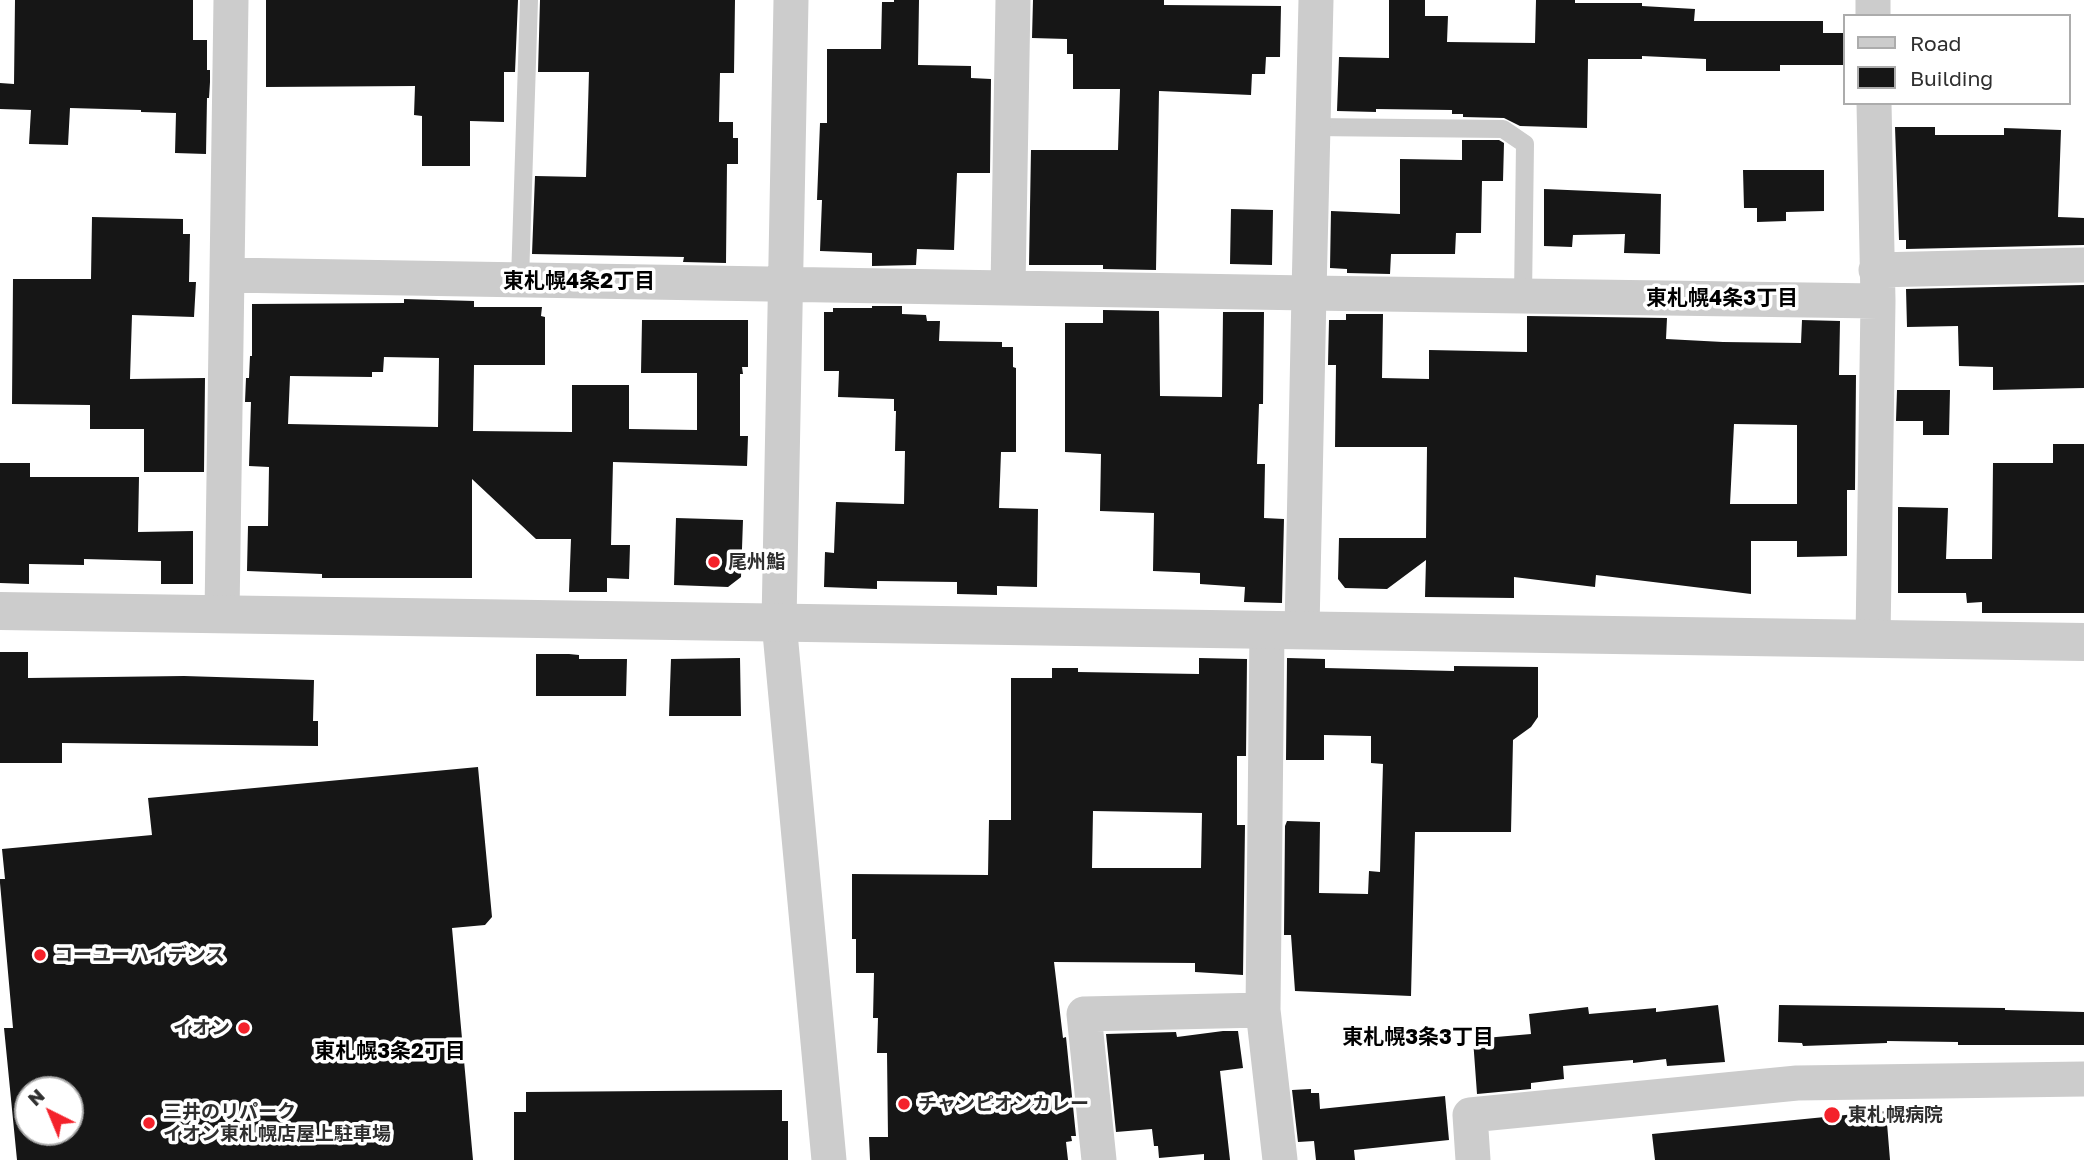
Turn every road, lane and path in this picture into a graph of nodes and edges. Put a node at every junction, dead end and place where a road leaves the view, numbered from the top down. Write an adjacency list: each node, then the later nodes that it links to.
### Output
1 (231, 0): 9 (street)
2 (529, 0): 10 (lane)
3 (791, 0): 11 (street)
4 (1013, 0): 13 (street)
5 (1316, 0): 7 (street)
6 (1874, 105): 12 (street)
7 (1312, 127): 14 (street); 15 (lane)
8 (2084, 265): 12 (street)
9 (227, 275): 10 (street); 17 (street)
10 (520, 280): 11 (street)
11 (786, 285): 13 (street); 18 (street)
12 (1877, 286): 15 (street); 20 (street)
13 (1008, 289): 14 (street)
14 (1309, 293): 15 (street); 19 (street)
15 (1523, 296)
16 (0, 611): 17 (street)
17 (222, 614): 18 (street)
18 (779, 622): 19 (street); 24 (street)
19 (1285, 630): 20 (street); 22 (street)
20 (1873, 639): 21 (street)
21 (2084, 642)
22 (1264, 1010): 25 (street); 26 (street)
23 (2084, 1079): 27 (street)
24 (829, 1160)
25 (1099, 1160)
26 (1280, 1160)
27 (1473, 1160)

